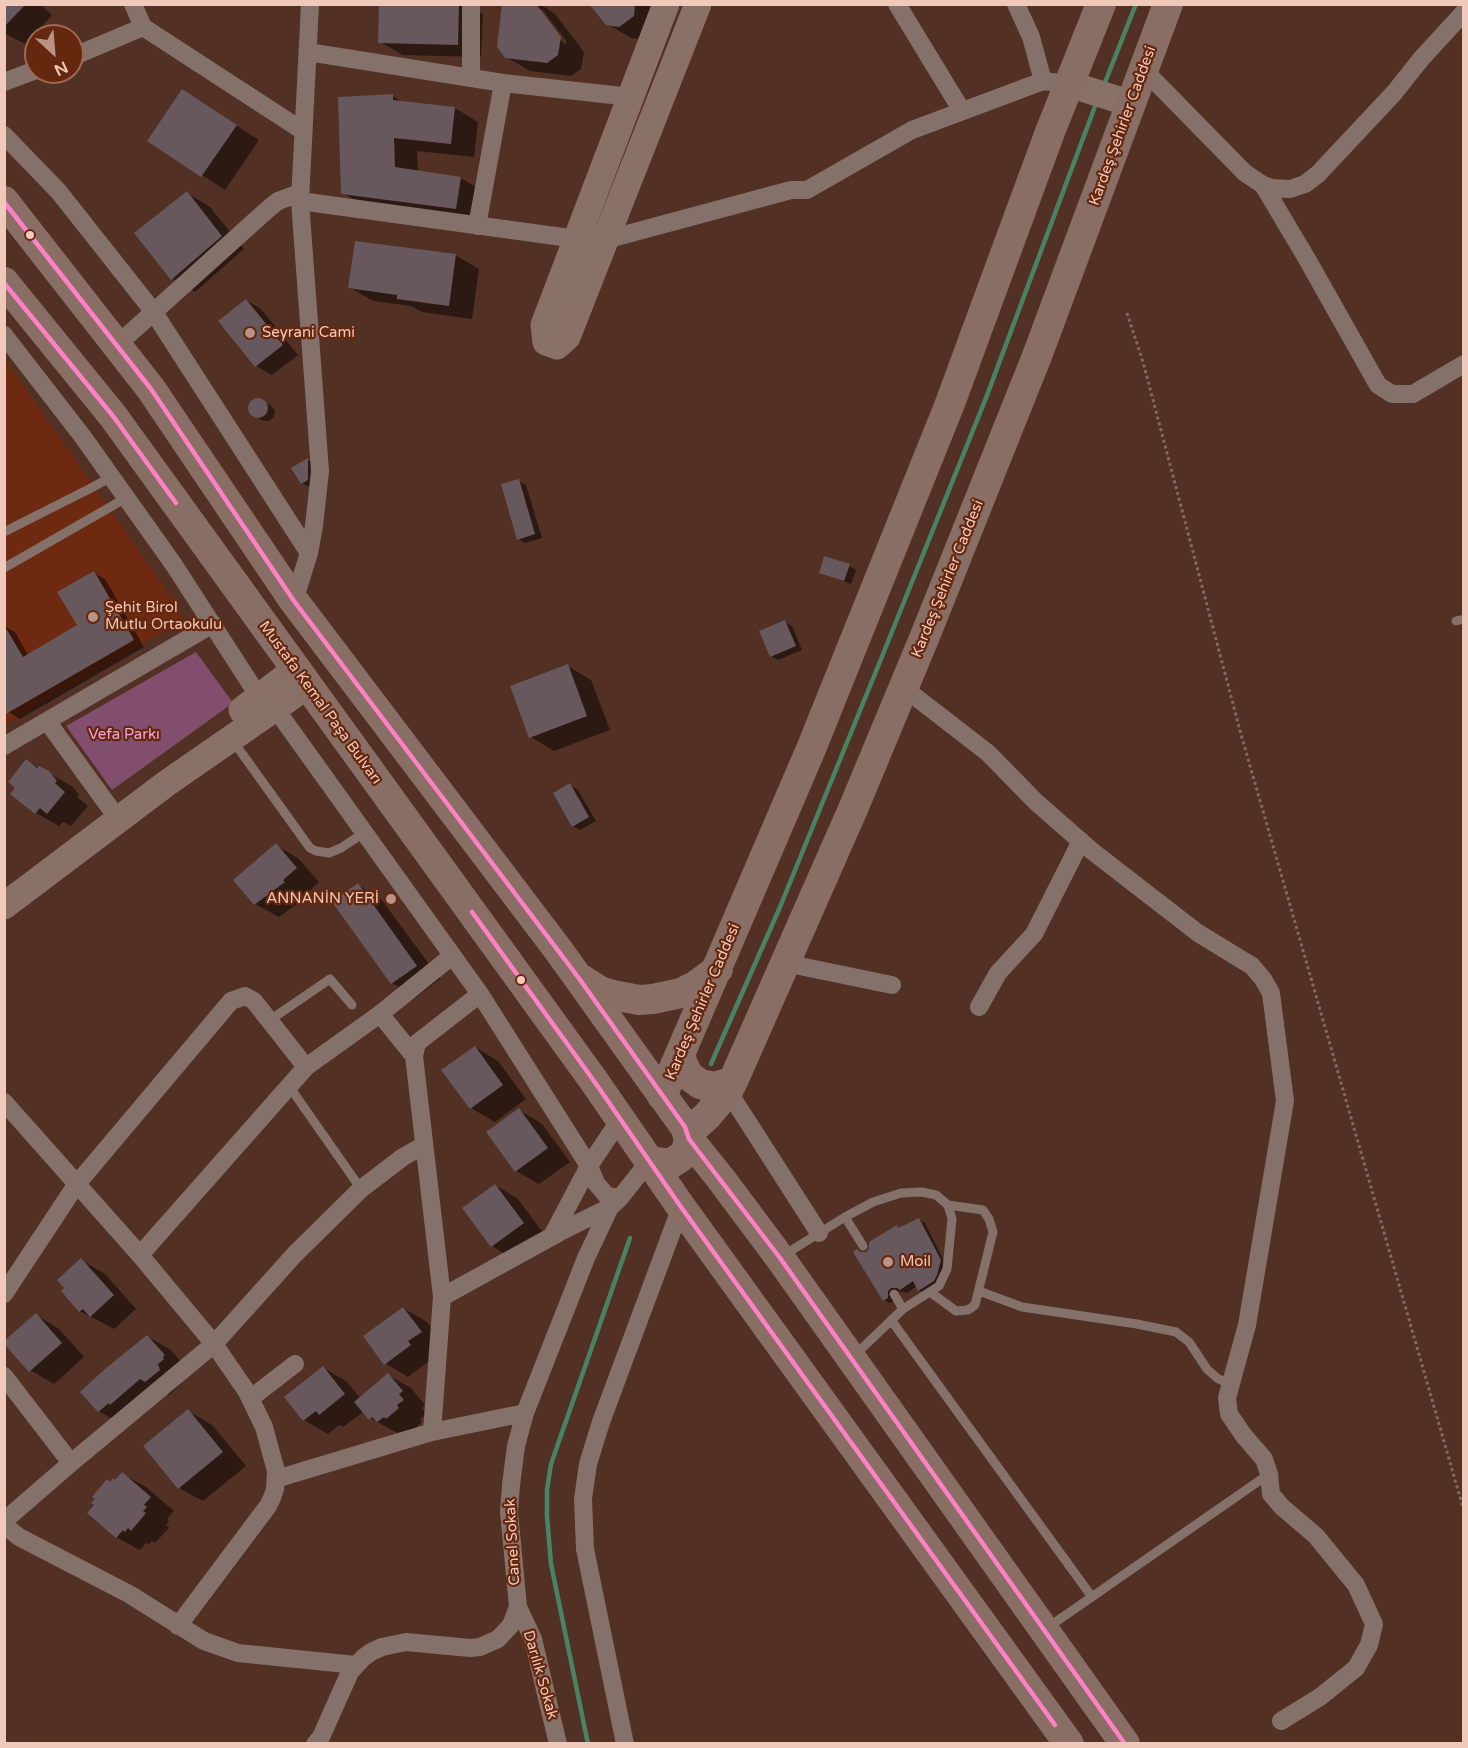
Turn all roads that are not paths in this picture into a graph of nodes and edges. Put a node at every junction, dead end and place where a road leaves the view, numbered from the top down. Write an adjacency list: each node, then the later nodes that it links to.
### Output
1 (133, 4): 11 (street)
2 (310, 4): 13 (street)
3 (471, 4): 16 (street)
4 (666, 4): 20 (street)
5 (698, 4): 30 (street)
6 (897, 4): 22 (street)
7 (1016, 4): 19 (street)
8 (1101, 4): 19 (main road, Kardeş Şehirler Caddesi)
9 (1168, 4): 14 (main road, Kardeş Şehirler Caddesi)
10 (1464, 12): 25 (street)
11 (143, 27): 12 (street); 23 (street)
12 (84, 52)
13 (308, 52): 16 (street); 23 (street)
14 (1144, 70): 21 (main road, Kardeş Şehirler Caddesi); 25 (street)
15 (24, 74): 17 (street)
16 (471, 78): 18 (street)
17 (4, 82)
18 (503, 83): 20 (street); 28 (street)
19 (1056, 83): 21 (street); 22 (street); 56 (main road, Kardeş Şehirler Caddesi)
20 (631, 97): 29 (street)
21 (1132, 104): 44 (main road, Kardeş Şehirler Caddesi)
22 (962, 111): 30 (street)
23 (303, 131): 26 (street)
24 (4, 135): 32 (street)
25 (1263, 185): 35 (street)
26 (300, 197): 28 (street); 32 (street); 39 (street)
27 (4, 201): 34 (main road)
28 (477, 226): 29 (street)
29 (577, 239): 30 (street)
30 (605, 240)
31 (4, 282): 43 (main road, Mustafa Kemal Paşa Bulvarı)
32 (153, 311): 34 (street); 39 (street)
33 (4, 335): 36 (street)
34 (117, 345): 41 (main road)
35 (1461, 372)
36 (111, 477): 37 (street); 38 (lane)
37 (126, 498): 40 (lane); 42 (street)
38 (4, 532)
39 (309, 553): 41 (street)
40 (4, 568)
41 (294, 601): 57 (main road)
42 (213, 624): 45 (street); 46 (street)
43 (301, 678): 45 (street); 71 (main road, Mustafa Kemal Paşa Bulvarı)
44 (904, 688): 51 (street); 55 (main road, Kardeş Şehirler Caddesi)
45 (267, 702): 47 (street); 49 (street); 50 (street)
46 (47, 721): 48 (street); 49 (street)
47 (232, 739): 50 (lane); 53 (street)
48 (4, 746)
49 (110, 808): 52 (street)
50 (365, 832): 54 (street)
51 (1080, 841): 61 (street); 99 (street)
52 (4, 889)
53 (4, 906)
54 (453, 956): 59 (street); 62 (street)
55 (786, 963): 58 (street); 67 (main road, Kardeş Şehirler Caddesi)
56 (718, 969): 57 (main road); 64 (main road, Kardeş Şehirler Caddesi)
57 (578, 977): 69 (main road)
58 (892, 985)
59 (480, 994): 65 (street); 75 (street)
60 (352, 1005): 63 (lane)
61 (979, 1007)
62 (380, 1014): 65 (street); 66 (street)
63 (270, 1020): 66 (street); 76 (street)
64 (681, 1054): 67 (main road); 69 (main road, Kardeş Şehirler Caddesi)
65 (414, 1056): 73 (street)
66 (306, 1067): 68 (street)
67 (731, 1085): 72 (main road, Kardeş Şehirler Caddesi); 82 (street)
68 (289, 1086): 77 (lane); 85 (street)
69 (661, 1095): 71 (main road); 72 (main road)
70 (4, 1102): 76 (street)
71 (625, 1124): 74 (main road); 75 (street)
72 (689, 1136): 74 (main road); 87 (main road)
73 (424, 1145): 77 (street); 92 (street)
74 (651, 1161): 78 (street, Canel Sokak); 80 (main road)
75 (589, 1166): 78 (street); 83 (street)
76 (76, 1185): 85 (street); 90 (street)
77 (361, 1189): 95 (street)
78 (615, 1202): 83 (street); 86 (street, Canel Sokak)
79 (948, 1205): 81 (lane); 88 (lane); 89 (lane)
80 (681, 1207): 115 (street); 116 (main road)
81 (845, 1217): 82 (lane); 84 (lane)
82 (819, 1233): 87 (lane)
83 (556, 1234): 86 (street); 92 (street)
84 (863, 1246)
85 (141, 1255): 95 (street)
86 (586, 1258): 101 (street, Canel Sokak)
87 (780, 1258): 96 (main road)
88 (978, 1291): 89 (lane); 99 (lane)
89 (930, 1292): 93 (lane)
90 (4, 1294)
91 (894, 1294): 93 (lane)
92 (442, 1297): 102 (street)
93 (903, 1309): 94 (lane)
94 (891, 1320): 96 (lane); 107 (lane)
95 (214, 1344): 100 (street); 103 (street)
96 (851, 1359): 110 (main road)
97 (295, 1364): 100 (street)
98 (4, 1376): 103 (street)
99 (1231, 1384): 104 (street)
100 (250, 1398): 105 (street)
101 (525, 1413): 102 (street); 108 (street, Canel Sokak)
102 (432, 1432): 105 (street)
103 (70, 1463): 106 (street)
104 (1269, 1474): 107 (lane); 112 (street)
105 (276, 1479): 109 (street)
106 (4, 1523): 109 (street)
107 (1092, 1598): 110 (lane)
108 (518, 1607): 111 (street, Canel Sokak); 114 (street, Darılık Sokak)
109 (178, 1626): 111 (street)
110 (1044, 1630): 117 (main road)
111 (356, 1665): 113 (street, Canel Sokak)
112 (1281, 1721)
113 (315, 1743)
114 (558, 1743)
115 (625, 1743)
116 (1069, 1743)
117 (1125, 1743)

